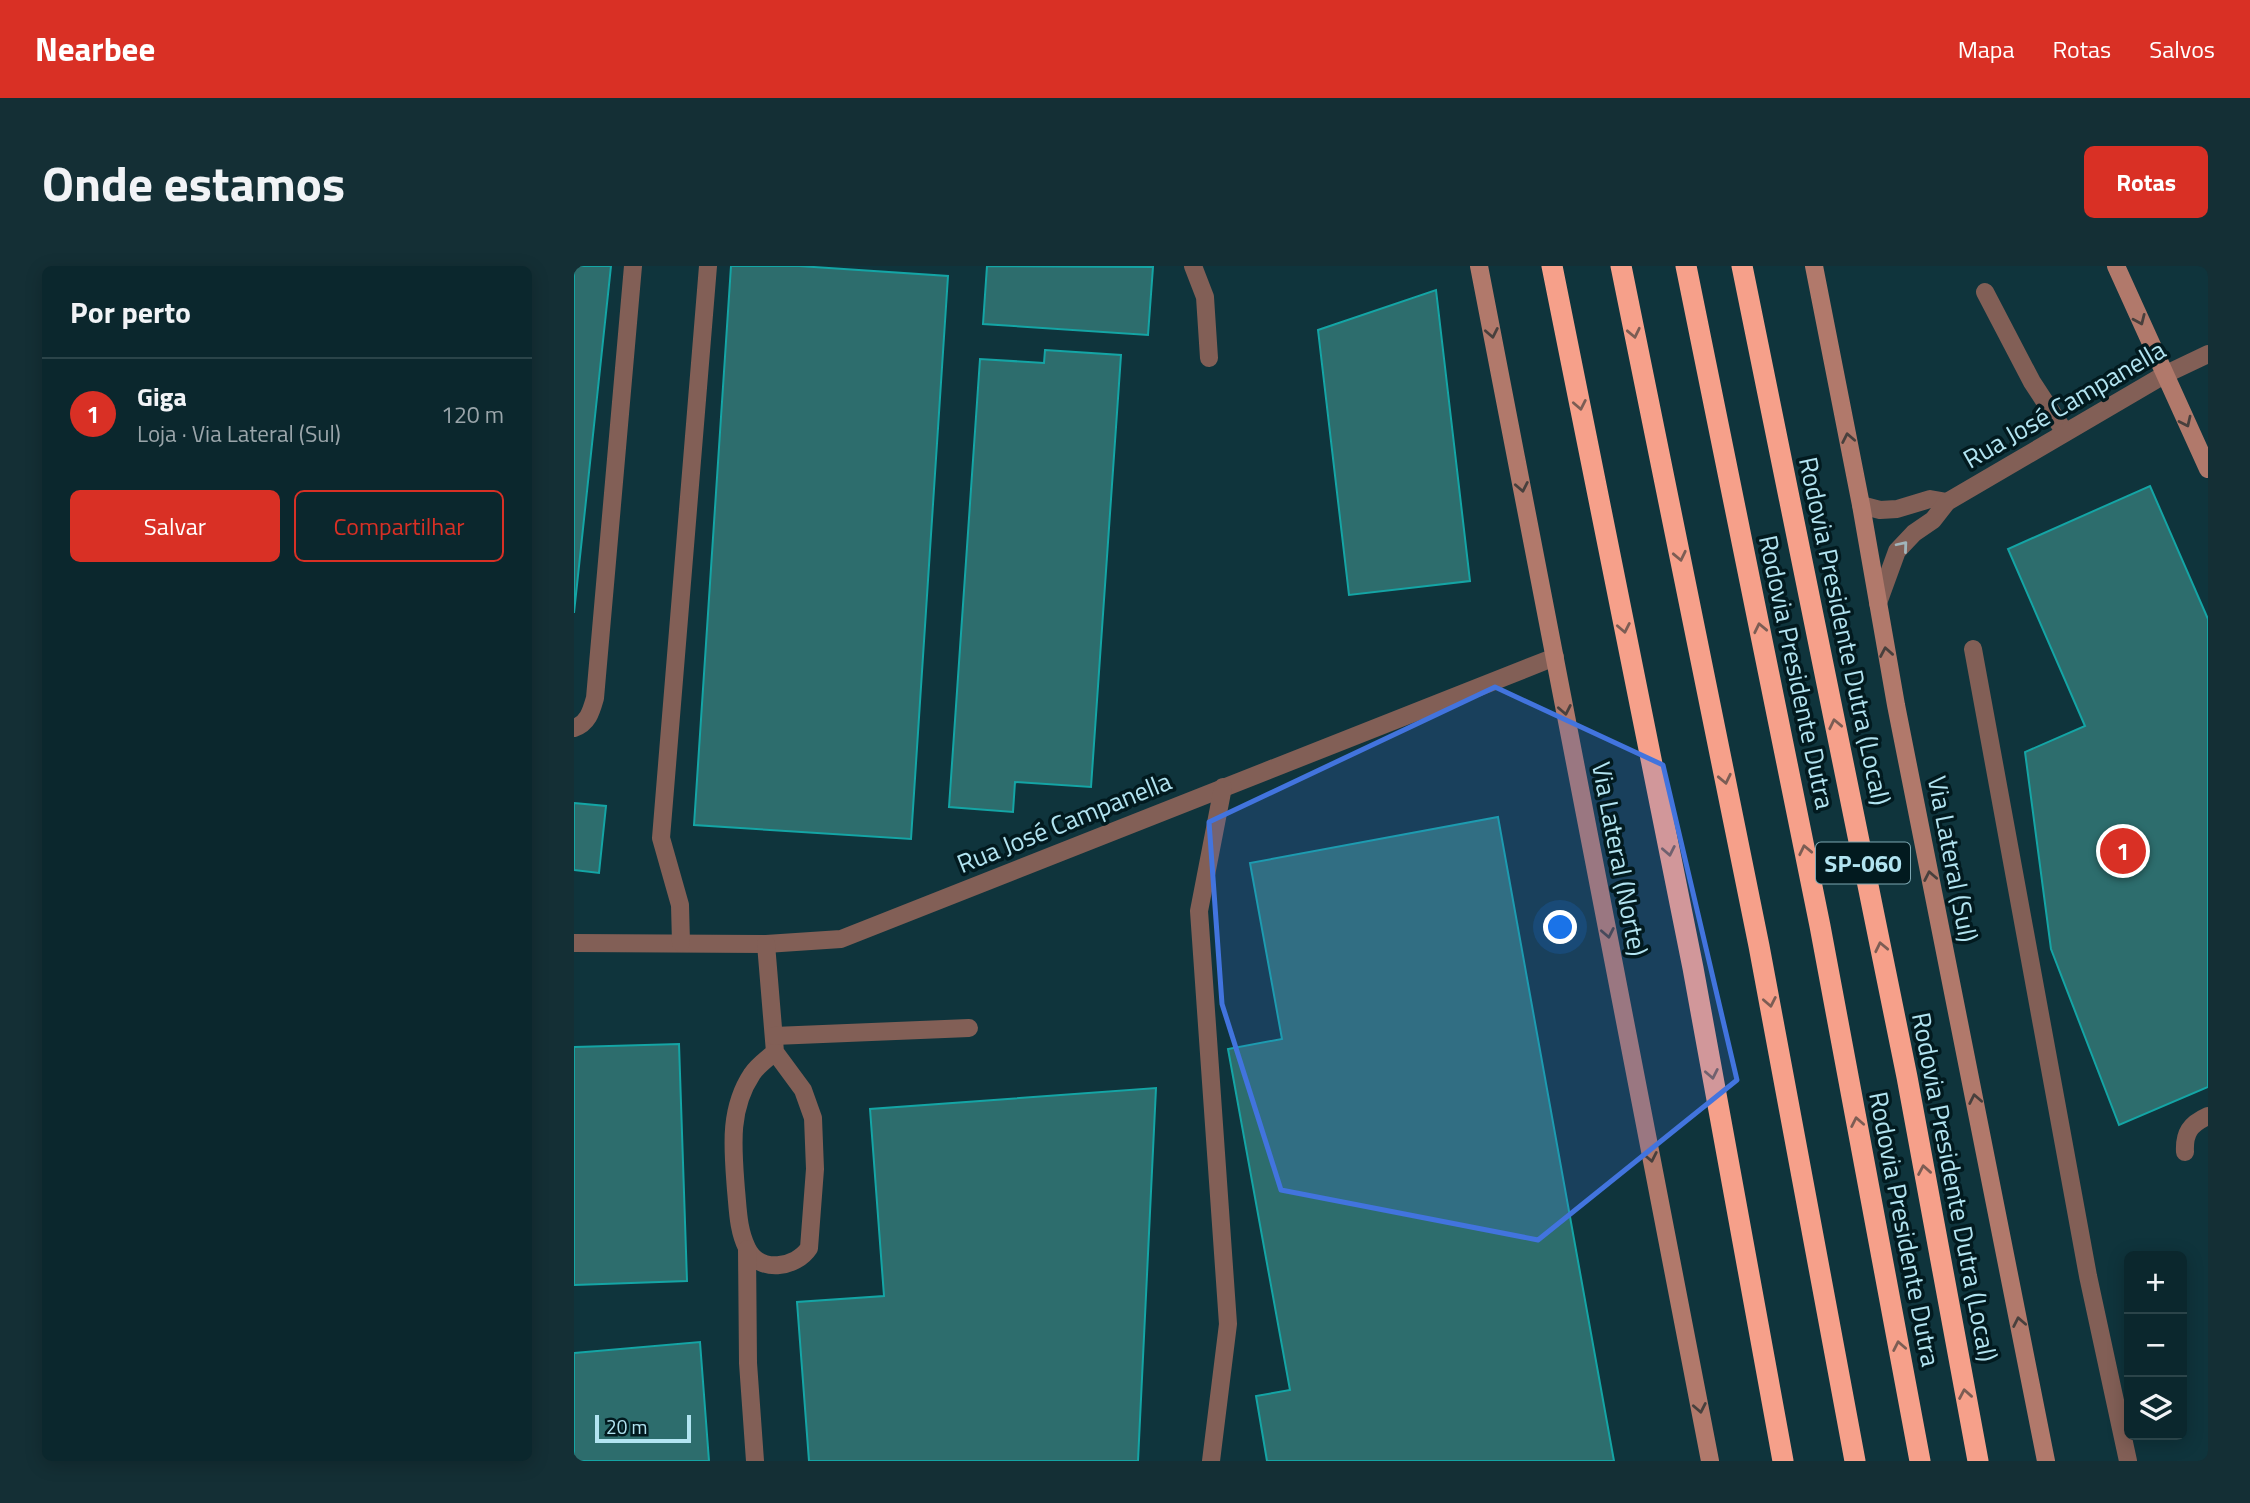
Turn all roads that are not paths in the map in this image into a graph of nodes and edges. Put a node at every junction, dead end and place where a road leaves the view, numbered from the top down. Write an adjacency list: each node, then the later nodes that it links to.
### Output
1 (633, 266): 22 (street)
2 (708, 266): 25 (street)
3 (1193, 266): 13 (street)
4 (1479, 266): 21 (main road, Via Lateral (Norte), one-way to 21)
5 (1552, 266): 35 (highway, one-way to 35)
6 (1621, 266): 36 (highway, one-way to 36)
7 (1686, 266): 37 (highway, Rodovia Presidente Dutra / SP-060, one-way to 7)
8 (1742, 266): 38 (highway, Rodovia Presidente Dutra (Local) / SP-060, one-way to 8)
9 (1814, 266): 18 (main road, Via Lateral (Sul), one-way to 9)
10 (2116, 266): 14 (main road, one-way to 14)
11 (1985, 292): 15 (street)
12 (2208, 354): 14 (street, Rua José Campanella)
13 (1209, 358)
14 (2164, 375): 15 (street, Rua José Campanella); 16 (main road, one-way to 16)
15 (2064, 431): 17 (street, Rua José Campanella)
16 (2208, 469)
17 (1947, 502): 18 (street, Rua José Campanella); 19 (street, Rua José Campanella, one-way to 17)
18 (1861, 505): 19 (main road, Via Lateral (Sul))
19 (1878, 603): 39 (main road, Via Lateral (Sul), one-way to 19)
20 (1973, 649): 40 (street)
21 (1555, 657): 23 (street, Rua José Campanella); 34 (main road, Via Lateral (Norte), one-way to 34)
22 (574, 728)
23 (1223, 787): 26 (street, Rua José Campanella); 33 (street)
24 (574, 943): 25 (street, Rua José Campanella)
25 (681, 943): 26 (street, Rua José Campanella)
26 (766, 944): 28 (street)
27 (969, 1028): 28 (street)
28 (774, 1044): 31 (street); 31 (street)
29 (2208, 1116): 30 (street)
30 (2185, 1152)
31 (747, 1249): 32 (street)
32 (755, 1461)
33 (1211, 1461)
34 (1710, 1461)
35 (1783, 1461)
36 (1855, 1461)
37 (1920, 1461)
38 (1978, 1461)
39 (2046, 1461)
40 (2128, 1461)

